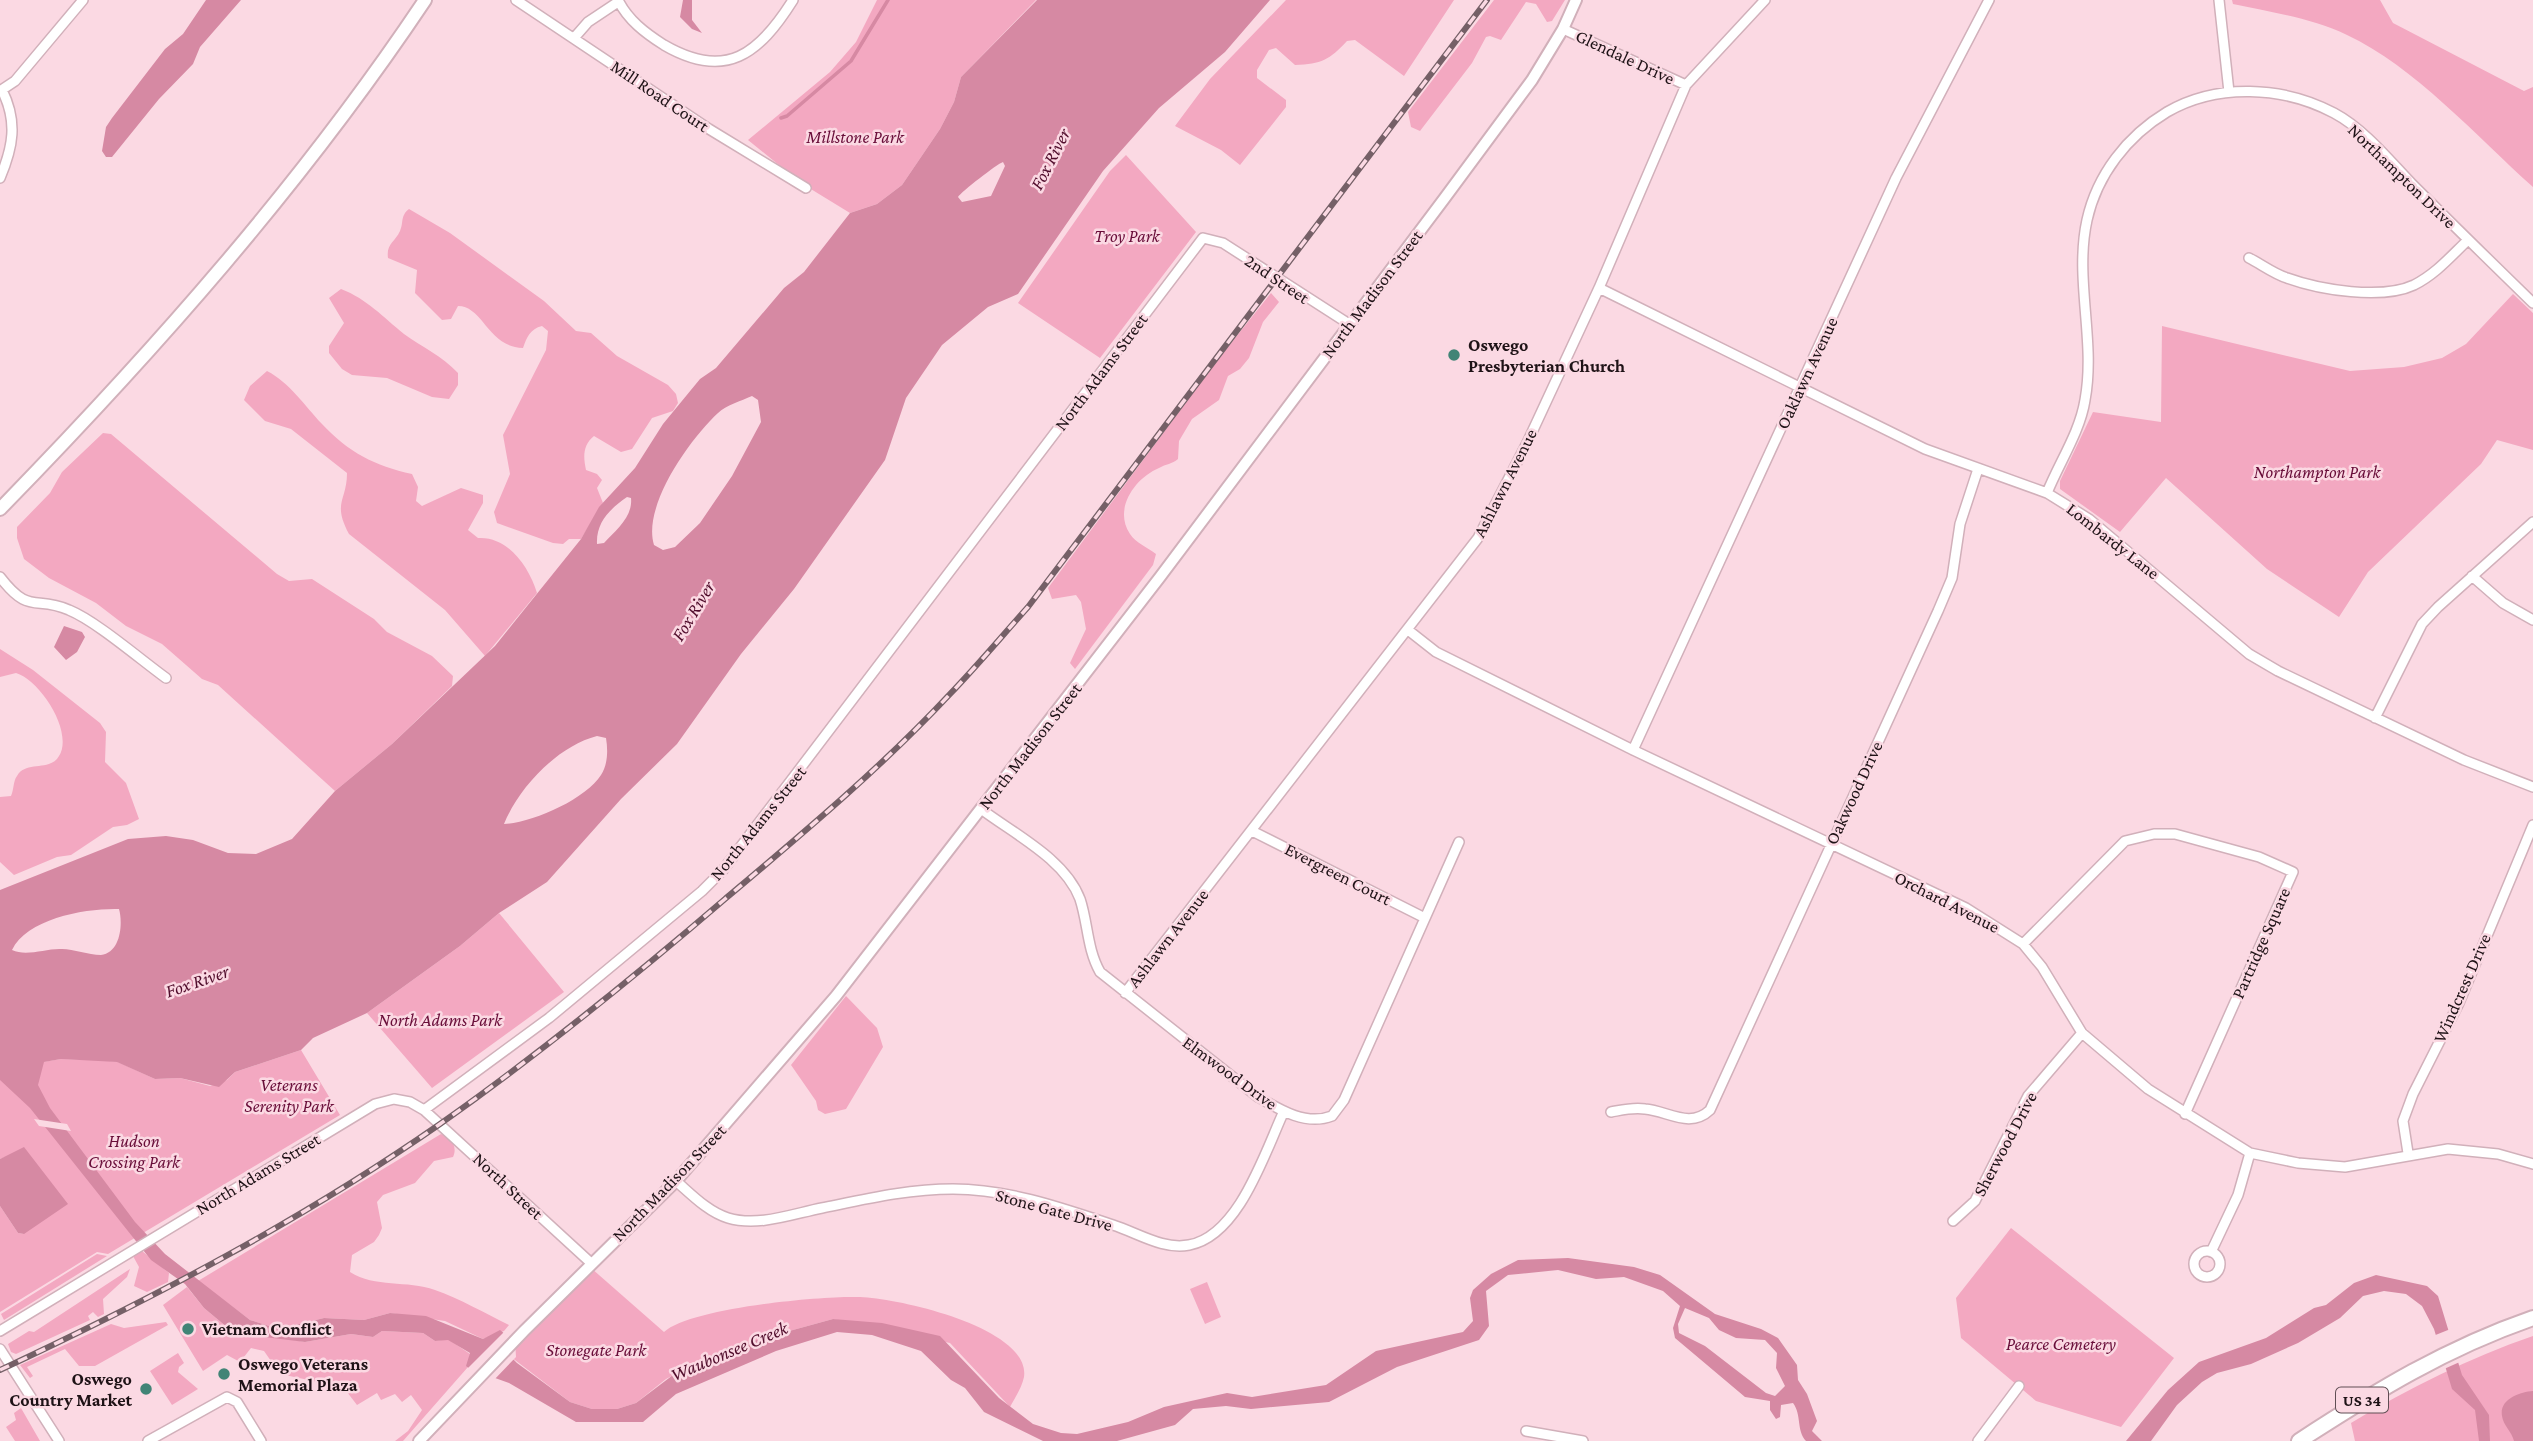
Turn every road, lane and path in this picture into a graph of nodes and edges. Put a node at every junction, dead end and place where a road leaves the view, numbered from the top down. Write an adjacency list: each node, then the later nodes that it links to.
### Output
1 (83, 0): 13 (street)
2 (425, 0): 26 (main road)
3 (516, 0): 11 (street, Mill Road Court)
4 (793, 0): 9 (street)
5 (1576, 0): 10 (street, North Madison Street)
6 (1765, 0): 12 (street, Ashlawn Avenue)
7 (1989, 0): 23 (street, Oaklawn Avenue)
8 (2219, 0): 14 (street)
9 (618, 1): 11 (street)
10 (1563, 29): 12 (street, Glendale Drive); 22 (street, North Madison Street)
11 (574, 38): 16 (street, Mill Road Court)
12 (1686, 85): 20 (street, Ashlawn Avenue)
13 (1, 91): 15 (street)
14 (2229, 92): 18 (street, Northampton Drive); 25 (street, Northampton Drive)
15 (0, 178)
16 (806, 188)
17 (1203, 238): 22 (street, 2nd Street); 45 (street, North Adams Street)
18 (2468, 240): 19 (street); 21 (street, Northampton Drive)
19 (2249, 258)
20 (1599, 288): 23 (street, Lombardy Lane); 31 (street, Ashlawn Avenue)
21 (2533, 303)
22 (1349, 324): 36 (street, North Madison Street)
23 (1800, 387): 24 (street, Lombardy Lane); 34 (street, Oaklawn Avenue)
24 (1978, 469): 25 (street, Lombardy Lane); 40 (street, Oakwood Drive)
25 (2047, 493): 33 (street, Lombardy Lane)
26 (0, 509)
27 (2533, 522): 28 (street)
28 (2472, 576): 30 (street); 33 (street)
29 (0, 577): 32 (street)
30 (2533, 620)
31 (1408, 630): 34 (street, Orchard Avenue); 38 (street, Ashlawn Avenue)
32 (166, 678)
33 (2375, 718): 35 (street, Lombardy Lane)
34 (1633, 751): 40 (street, Orchard Avenue)
35 (2533, 787)
36 (981, 810): 43 (street, Elmwood Drive); 52 (street, North Madison Street)
37 (2533, 825): 50 (street, Windcrest Drive)
38 (1252, 831): 41 (street, Evergreen Court); 43 (street, Ashlawn Avenue)
39 (1459, 842): 41 (street, Elmwood Drive)
40 (1829, 845): 42 (street, Orchard Avenue); 47 (street, Oakwood Drive)
41 (1423, 917): 46 (street, Elmwood Drive)
42 (2023, 944): 44 (street, Orchard Avenue); 48 (street, Partridge Square)
43 (1125, 993): 46 (street, Elmwood Drive)
44 (2082, 1034): 48 (street, Orchard Avenue); 53 (street, Sherwood Drive)
45 (424, 1110): 55 (street, North Street); 57 (street, North Adams Street)
46 (1284, 1111): 52 (street, Stone Gate Drive)
47 (1611, 1112)
48 (2185, 1114): 49 (street, Orchard Avenue)
49 (2250, 1153): 50 (street, Orchard Avenue); 54 (street)
50 (2408, 1153): 51 (street, Orchard Avenue)
51 (2533, 1164)
52 (677, 1181): 55 (street, North Madison Street)
53 (1953, 1221)
54 (2211, 1252)
55 (591, 1263): 64 (street, North Madison Street)
56 (2533, 1318): 67 (main road, US 34)
57 (0, 1331)
58 (0, 1349): 61 (street)
59 (2019, 1386): 66 (street)
60 (1526, 1431): 65 (street)
61 (59, 1441)
62 (148, 1441): 63 (street)
63 (261, 1441)
64 (419, 1441)
65 (1583, 1441)
66 (1978, 1441)
67 (2299, 1441)

